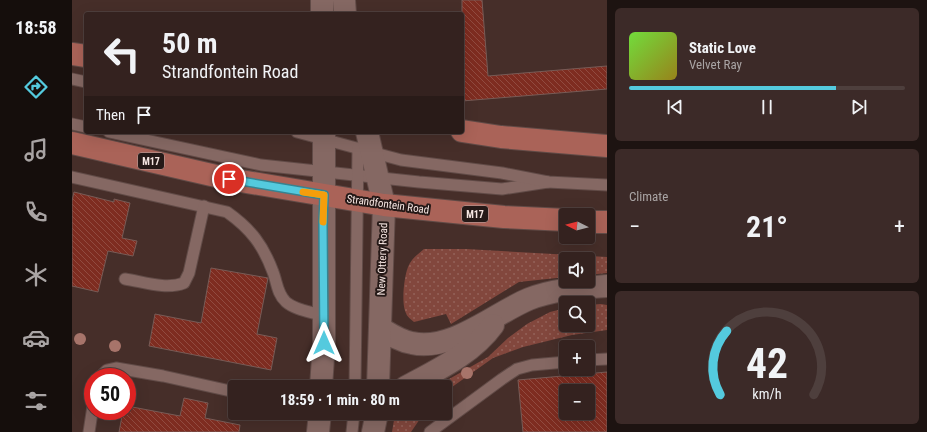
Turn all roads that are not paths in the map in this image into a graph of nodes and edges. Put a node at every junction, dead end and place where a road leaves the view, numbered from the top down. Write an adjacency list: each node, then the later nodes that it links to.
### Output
1 (322, 0): 3 (main road)
2 (344, 0): 4 (main road)
3 (322, 12)
4 (345, 12)
5 (72, 54): 6 (main road)
6 (84, 56)
7 (72, 79): 8 (lane)
8 (84, 82)
9 (72, 124): 10 (lane)
10 (84, 127)
11 (464, 131): 16 (main road)
12 (118, 134): 17 (lane)
13 (324, 135): 15 (lane); 17 (main road)
14 (72, 143): 22 (main road, Strandfontein Road / M17)
15 (366, 144): 19 (main road, New Ottery Road); 20 (lane)
16 (607, 146)
17 (324, 172): 19 (lane); 22 (main road)
18 (72, 177): 25 (lane)
19 (368, 177): 20 (lane); 23 (lane); 24 (main road, New Ottery Road)
20 (548, 182): 21 (lane)
21 (607, 184)
22 (324, 195): 23 (main road, Strandfontein Road / M17); 31 (main road)
23 (358, 200): 24 (main road, Strandfontein Road / M17); 39 (lane)
24 (384, 205): 26 (main road, Strandfontein Road / M17); 33 (main road, New Ottery Road)
25 (204, 206): 29 (lane); 31 (lane)
26 (559, 220)
27 (595, 222): 28 (main road)
28 (607, 222)
29 (125, 279)
30 (607, 286): 32 (main road)
31 (324, 316): 38 (main road)
32 (499, 316): 33 (main road); 41 (main road)
33 (380, 328): 40 (main road, New Ottery Road)
34 (607, 359): 35 (lane)
35 (595, 360)
36 (559, 363): 51 (lane)
37 (136, 371): 42 (lane)
38 (321, 380)
39 (356, 380)
40 (378, 380)
41 (418, 380)
42 (228, 390)
43 (91, 420): 47 (lane)
44 (319, 420): 48 (main road)
45 (353, 420): 49 (lane)
46 (376, 420): 50 (main road)
47 (89, 432)
48 (318, 432)
49 (352, 432)
50 (373, 432)
51 (430, 432)

